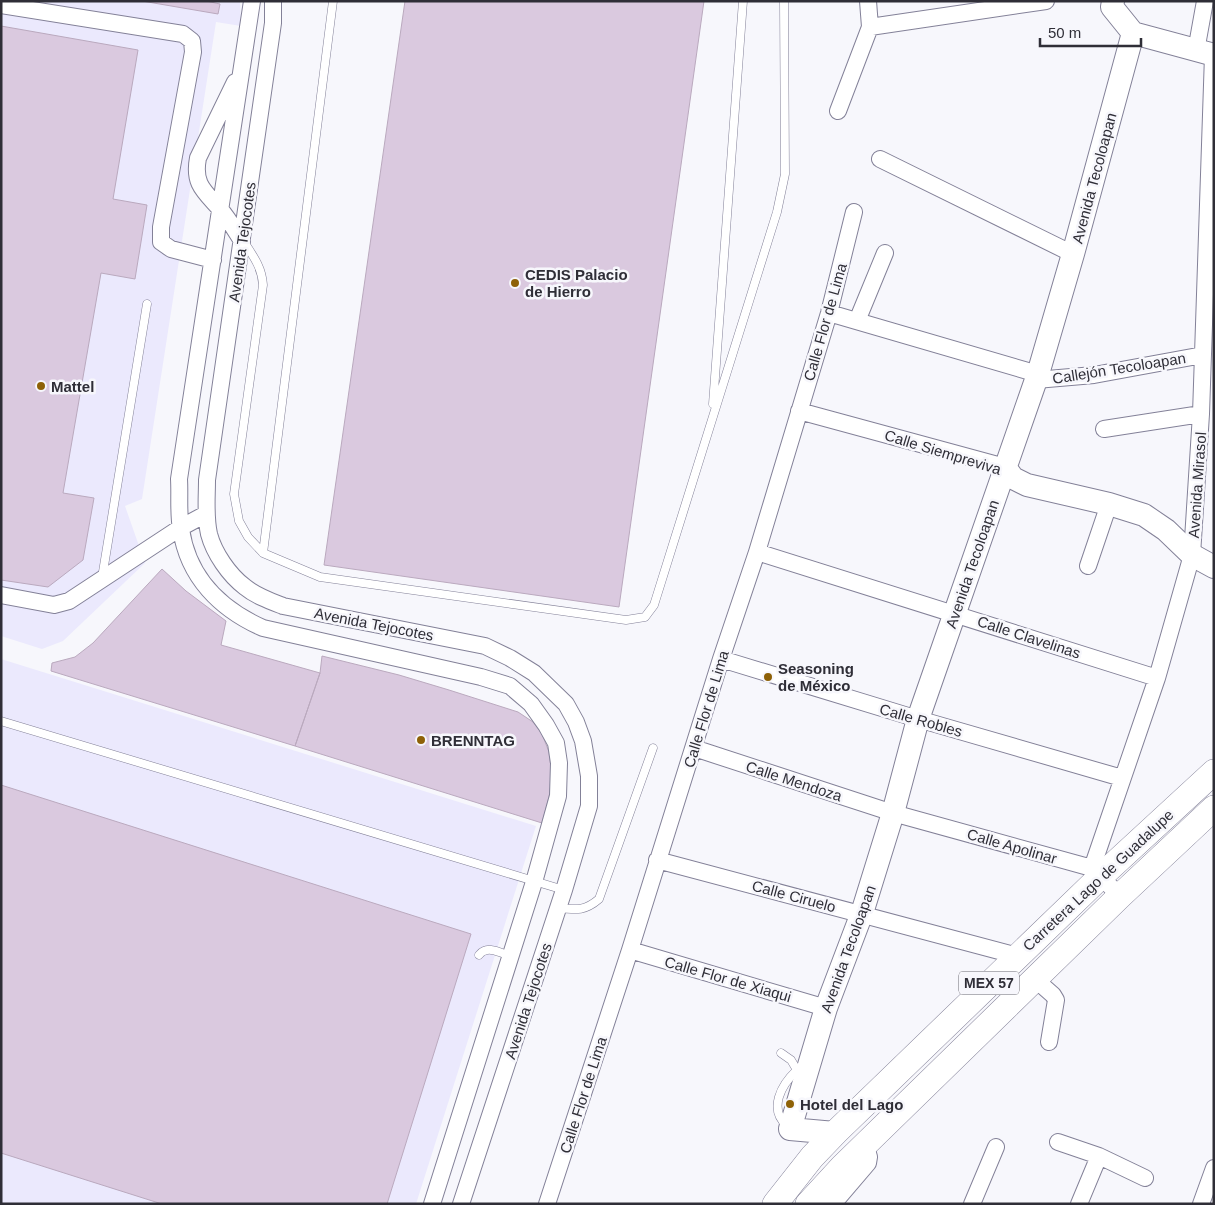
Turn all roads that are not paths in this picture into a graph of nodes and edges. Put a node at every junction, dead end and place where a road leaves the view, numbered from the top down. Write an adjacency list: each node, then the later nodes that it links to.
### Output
1 (252, 1): 14 (street, Avenida Tejocotes)
2 (274, 1): 20 (street, Avenida Tejocotes)
3 (333, 1): 38 (lane)
4 (743, 1): 31 (lane)
5 (784, 1): 31 (lane)
6 (868, 1): 11 (street)
7 (1046, 1): 11 (street)
8 (1205, 1): 13 (street, Avenida Mirasol)
9 (1111, 3): 12 (street)
10 (1, 6): 23 (street)
11 (870, 27): 15 (street)
12 (1133, 33): 13 (street); 22 (street, Avenida Tecoloapan)
13 (1208, 54): 19 (street, Avenida Mirasol)
14 (242, 68): 17 (street, Avenida Tejocotes); 17 (street)
15 (838, 111)
16 (880, 159): 22 (street)
17 (220, 209): 20 (street); 23 (street, Avenida Tejocotes)
18 (854, 212): 25 (street, Calle Flor de Lima)
19 (1210, 221): 27 (street, Avenida Mirasol)
20 (242, 241): 35 (street, Avenida Tejocotes); 38 (lane)
21 (885, 253): 26 (street)
22 (1073, 254): 28 (street, Avenida Tecoloapan)
23 (213, 260): 36 (street, Avenida Tejocotes)
24 (147, 304): 42 (lane)
25 (829, 313): 26 (street); 29 (street, Calle Flor de Lima)
26 (857, 321): 28 (street)
27 (1203, 355): 28 (street, Callejón Tecoloapan); 30 (street, Avenida Mirasol)
28 (1037, 377): 33 (street, Avenida Tecoloapan)
29 (799, 411): 33 (street, Calle Siempreviva); 37 (street, Calle Flor de Lima)
30 (1201, 414): 32 (street); 39 (street, Avenida Mirasol)
31 (712, 419): 38 (lane)
32 (1104, 429)
33 (1005, 467): 34 (street, Calle Siempreviva); 44 (street, Avenida Tecoloapan)
34 (1109, 504): 39 (street, Calle Siempreviva); 40 (street)
35 (206, 514): 36 (street); 58 (street, Avenida Tejocotes)
36 (180, 528): 42 (street); 57 (street, Avenida Tejocotes)
37 (757, 552): 44 (street, Calle Clavelinas); 45 (street, Calle Flor de Lima)
38 (263, 553)
39 (1192, 554): 41 (street, Calle Siempreviva); 46 (street, Avenida Mirasol)
40 (1088, 566)
41 (1214, 567)
42 (102, 579): 43 (street)
43 (1, 595)
44 (956, 614): 46 (street, Calle Clavelinas); 47 (street, Avenida Tecoloapan)
45 (721, 659): 47 (street, Calle Robles); 50 (street, Calle Flor de Lima)
46 (1157, 678): 52 (street, Avenida Mirasol)
47 (918, 720): 52 (street, Calle Robles); 54 (street, Avenida Tecoloapan)
48 (1, 721): 57 (lane)
49 (653, 748): 60 (lane)
50 (694, 748): 54 (street, Calle Mendoza); 55 (street, Calle Flor de Lima)
51 (1214, 772): 56 (main road, Carretera Lago de Guadalupe / MEX 57)
52 (1122, 778): 56 (street, Avenida Mirasol)
53 (1214, 808): 59 (main road, Carretera Lago de Guadalupe / MEX 57)
54 (893, 813): 56 (street, Calle Apolinar); 61 (street, Avenida Tecoloapan)
55 (657, 860): 61 (street, Calle Ciruelo); 62 (street, Calle Flor de Lima)
56 (1096, 873): 59 (street, Calle Apolinar); 65 (main road, Carretera Lago de Guadalupe / MEX 57)
57 (534, 882): 58 (lane); 64 (street, Avenida Tejocotes)
58 (564, 890): 60 (street, Avenida Tejocotes)
59 (1120, 896): 66 (main road, Carretera Lago de Guadalupe / MEX 57)
60 (558, 908): 82 (street, Avenida Tejocotes)
61 (862, 913): 65 (street, Calle Ciruelo); 67 (street, Avenida Tecoloapan)
62 (630, 950): 67 (street, Calle Flor de Xiaqui); 83 (street, Calle Flor de Lima)
63 (478, 955): 64 (lane)
64 (510, 956): 81 (street, Avenida Tejocotes)
65 (1018, 956): 72 (main road, Carretera Lago de Guadalupe / MEX 57)
66 (1036, 980): 68 (street); 74 (main road, Carretera Lago de Guadalupe / MEX 57)
67 (826, 1008): 70 (street, Avenida Tecoloapan)
68 (1049, 1042)
69 (781, 1053): 70 (lane)
70 (801, 1073): 71 (street, Avenida Tecoloapan)
71 (790, 1129): 72 (street); 76 (street)
72 (835, 1132): 76 (main road, Carretera Lago de Guadalupe / MEX 57)
73 (1058, 1142): 77 (street)
74 (863, 1147): 80 (street); 85 (main road, Carretera Lago de Guadalupe / MEX 57)
75 (996, 1147): 86 (street)
76 (812, 1157): 84 (main road, Carretera Lago de Guadalupe / MEX 57)
77 (1096, 1162): 79 (street); 87 (street)
78 (1214, 1168): 88 (street)
79 (1145, 1178)
80 (837, 1203)
81 (432, 1204)
82 (461, 1204)
83 (548, 1204)
84 (775, 1204)
85 (808, 1204)
86 (972, 1204)
87 (1079, 1204)
88 (1201, 1204)

